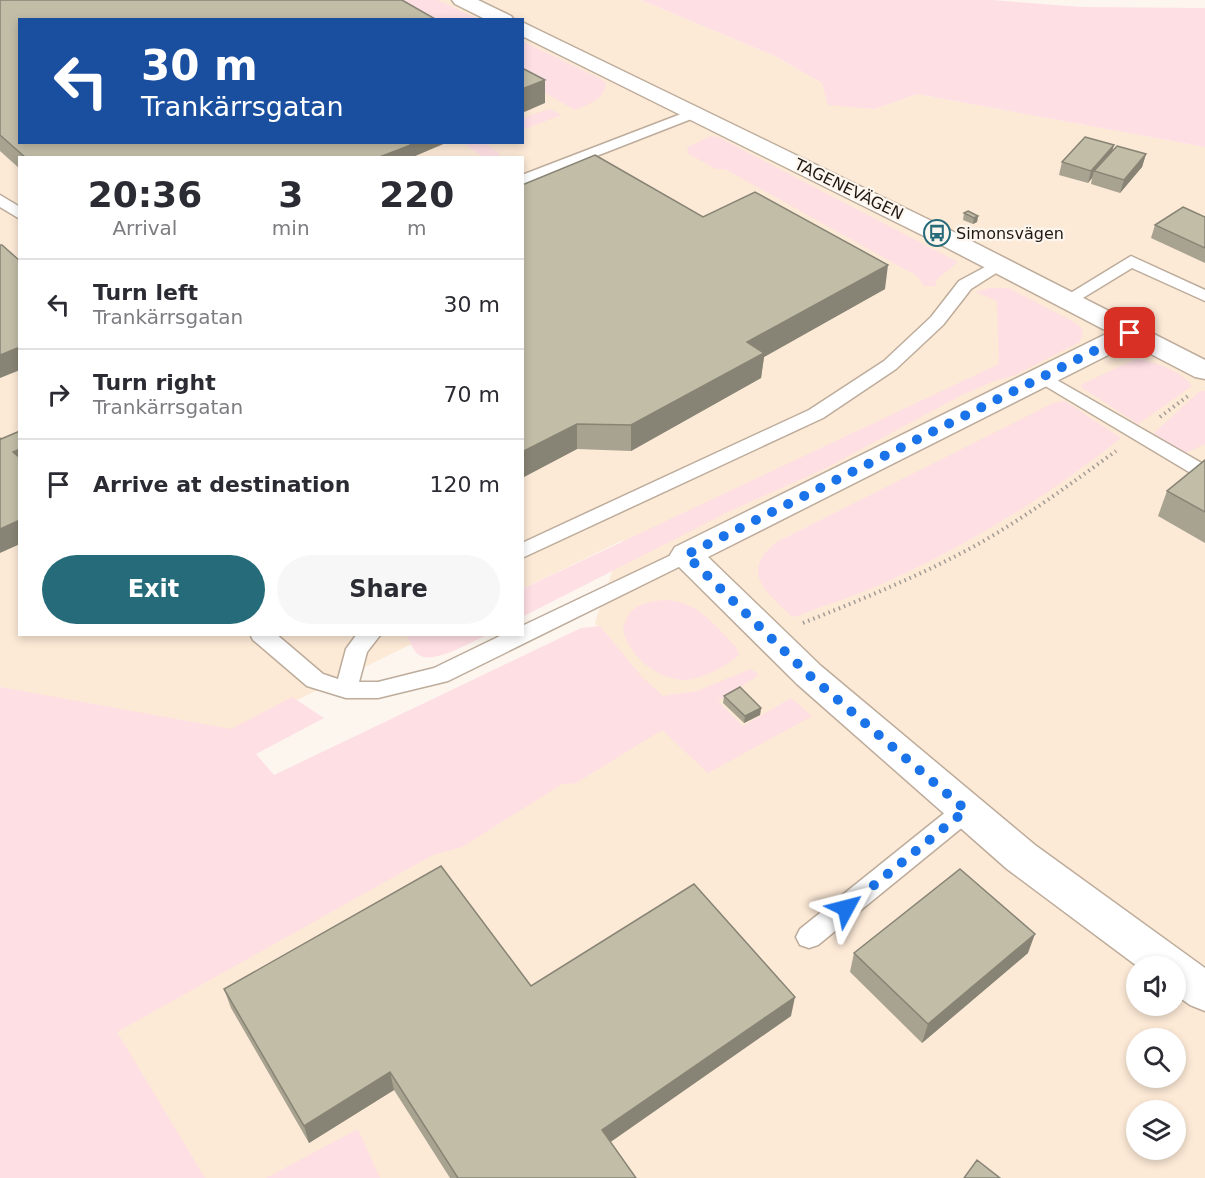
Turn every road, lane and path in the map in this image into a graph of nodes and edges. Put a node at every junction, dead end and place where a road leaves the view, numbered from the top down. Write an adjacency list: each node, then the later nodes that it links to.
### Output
1 (462, 0): 2 (street)
2 (500, 18)
3 (524, 29): 4 (street, TAGENEVÄGEN)
4 (694, 112): 5 (lane); 8 (street, TAGENEVÄGEN)
5 (524, 179)
6 (0, 200): 7 (lane)
7 (18, 213)
8 (998, 265): 10 (street, TAGENEVÄGEN); 17 (lane)
9 (1205, 296): 10 (lane)
10 (1067, 300): 11 (street, TAGENEVÄGEN)
11 (1130, 333): 12 (street, TAGENEVÄGEN); 13 (street)
12 (1205, 371)
13 (1043, 378): 15 (lane); 18 (street)
14 (1191, 394): 15 (path)
15 (1137, 435): 16 (lane); 23 (path)
16 (1201, 471)
17 (524, 550)
18 (686, 555): 19 (lane); 23 (street)
19 (524, 634)
20 (263, 636): 24 (lane)
21 (368, 636): 24 (lane)
22 (520, 636): 24 (lane)
23 (769, 637): 25 (street)
24 (346, 690)
25 (966, 810): 26 (lane); 27 (street)
26 (809, 937)
27 (1156, 956)
28 (1186, 978): 29 (street)
29 (1205, 992)

